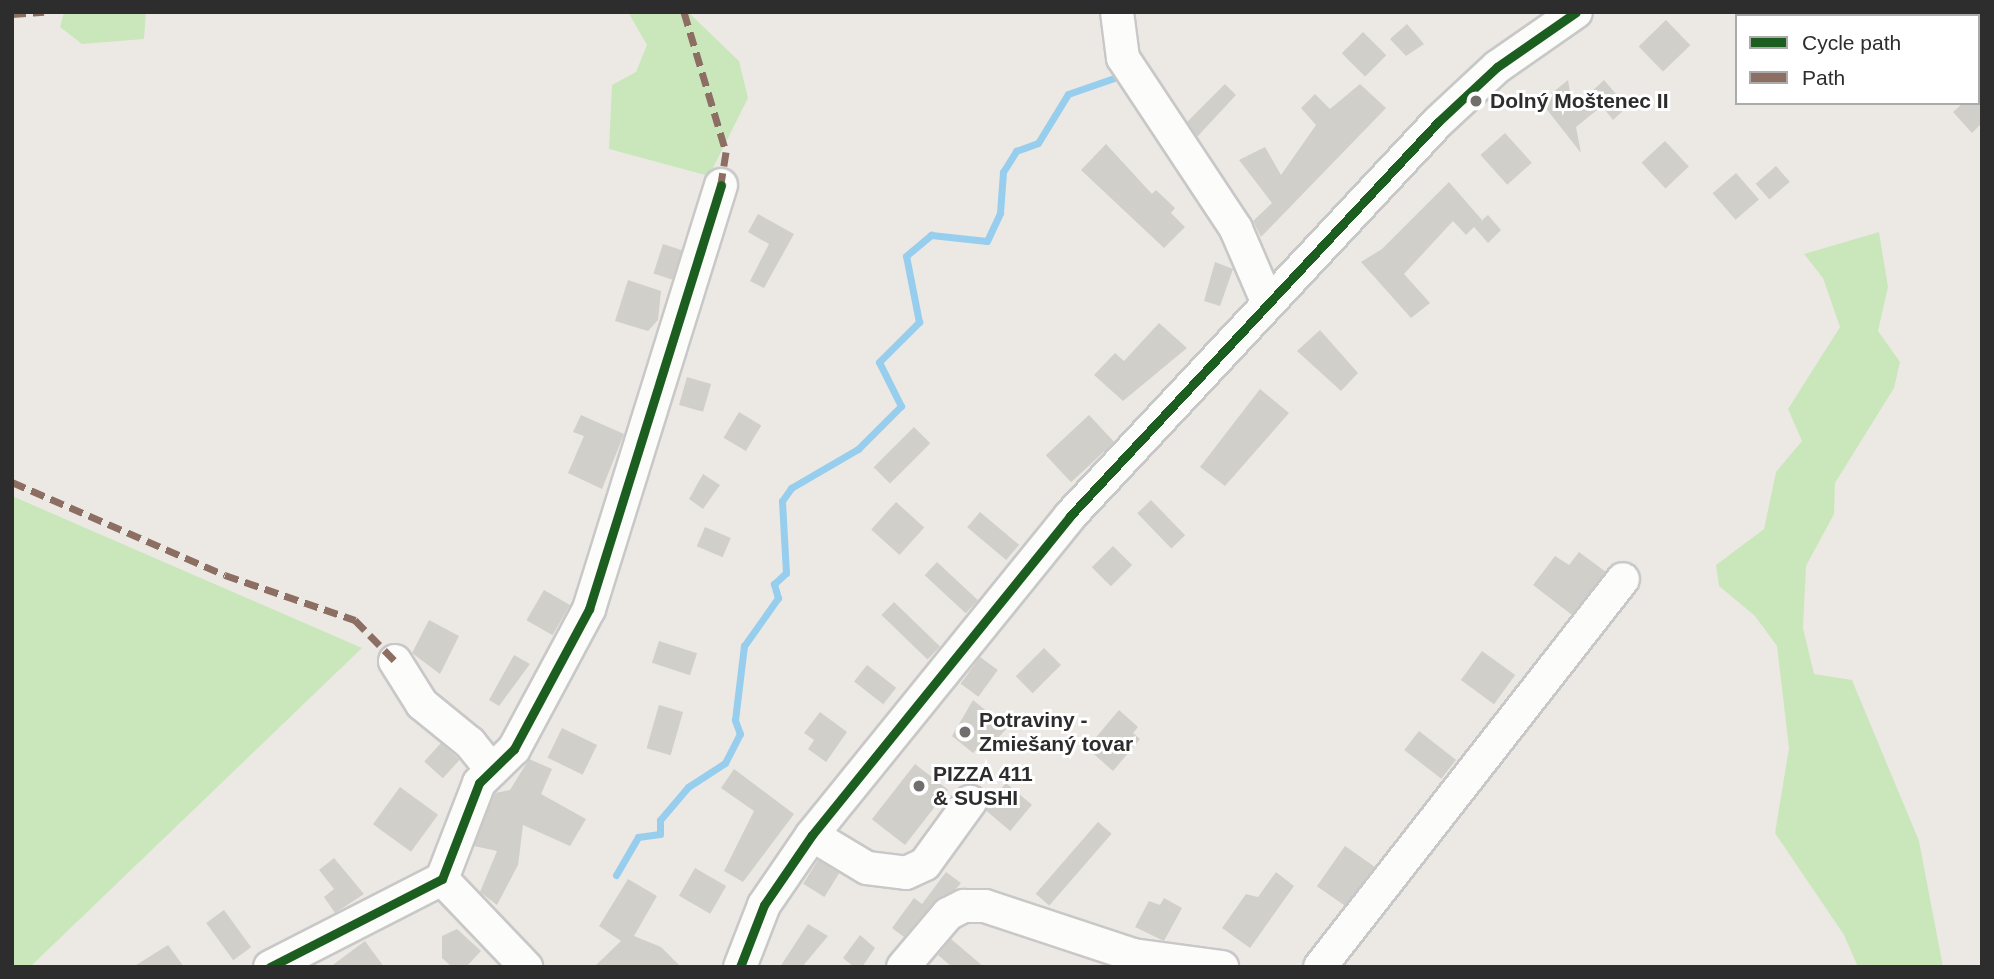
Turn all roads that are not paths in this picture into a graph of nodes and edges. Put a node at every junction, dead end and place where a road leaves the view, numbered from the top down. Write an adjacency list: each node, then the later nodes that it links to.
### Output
1 (1117, 12): 4 (street)
2 (1576, 12): 4 (street)
3 (721, 185): 7 (street)
4 (1267, 302): 9 (street)
5 (1623, 579): 16 (street)
6 (395, 661): 7 (street)
7 (492, 770): 10 (street)
8 (970, 802): 9 (street)
9 (812, 835): 13 (street)
10 (442, 879): 11 (street); 12 (street)
11 (270, 967)
12 (526, 967)
13 (740, 967)
14 (904, 967): 15 (street)
15 (1222, 967)
16 (1320, 967)

